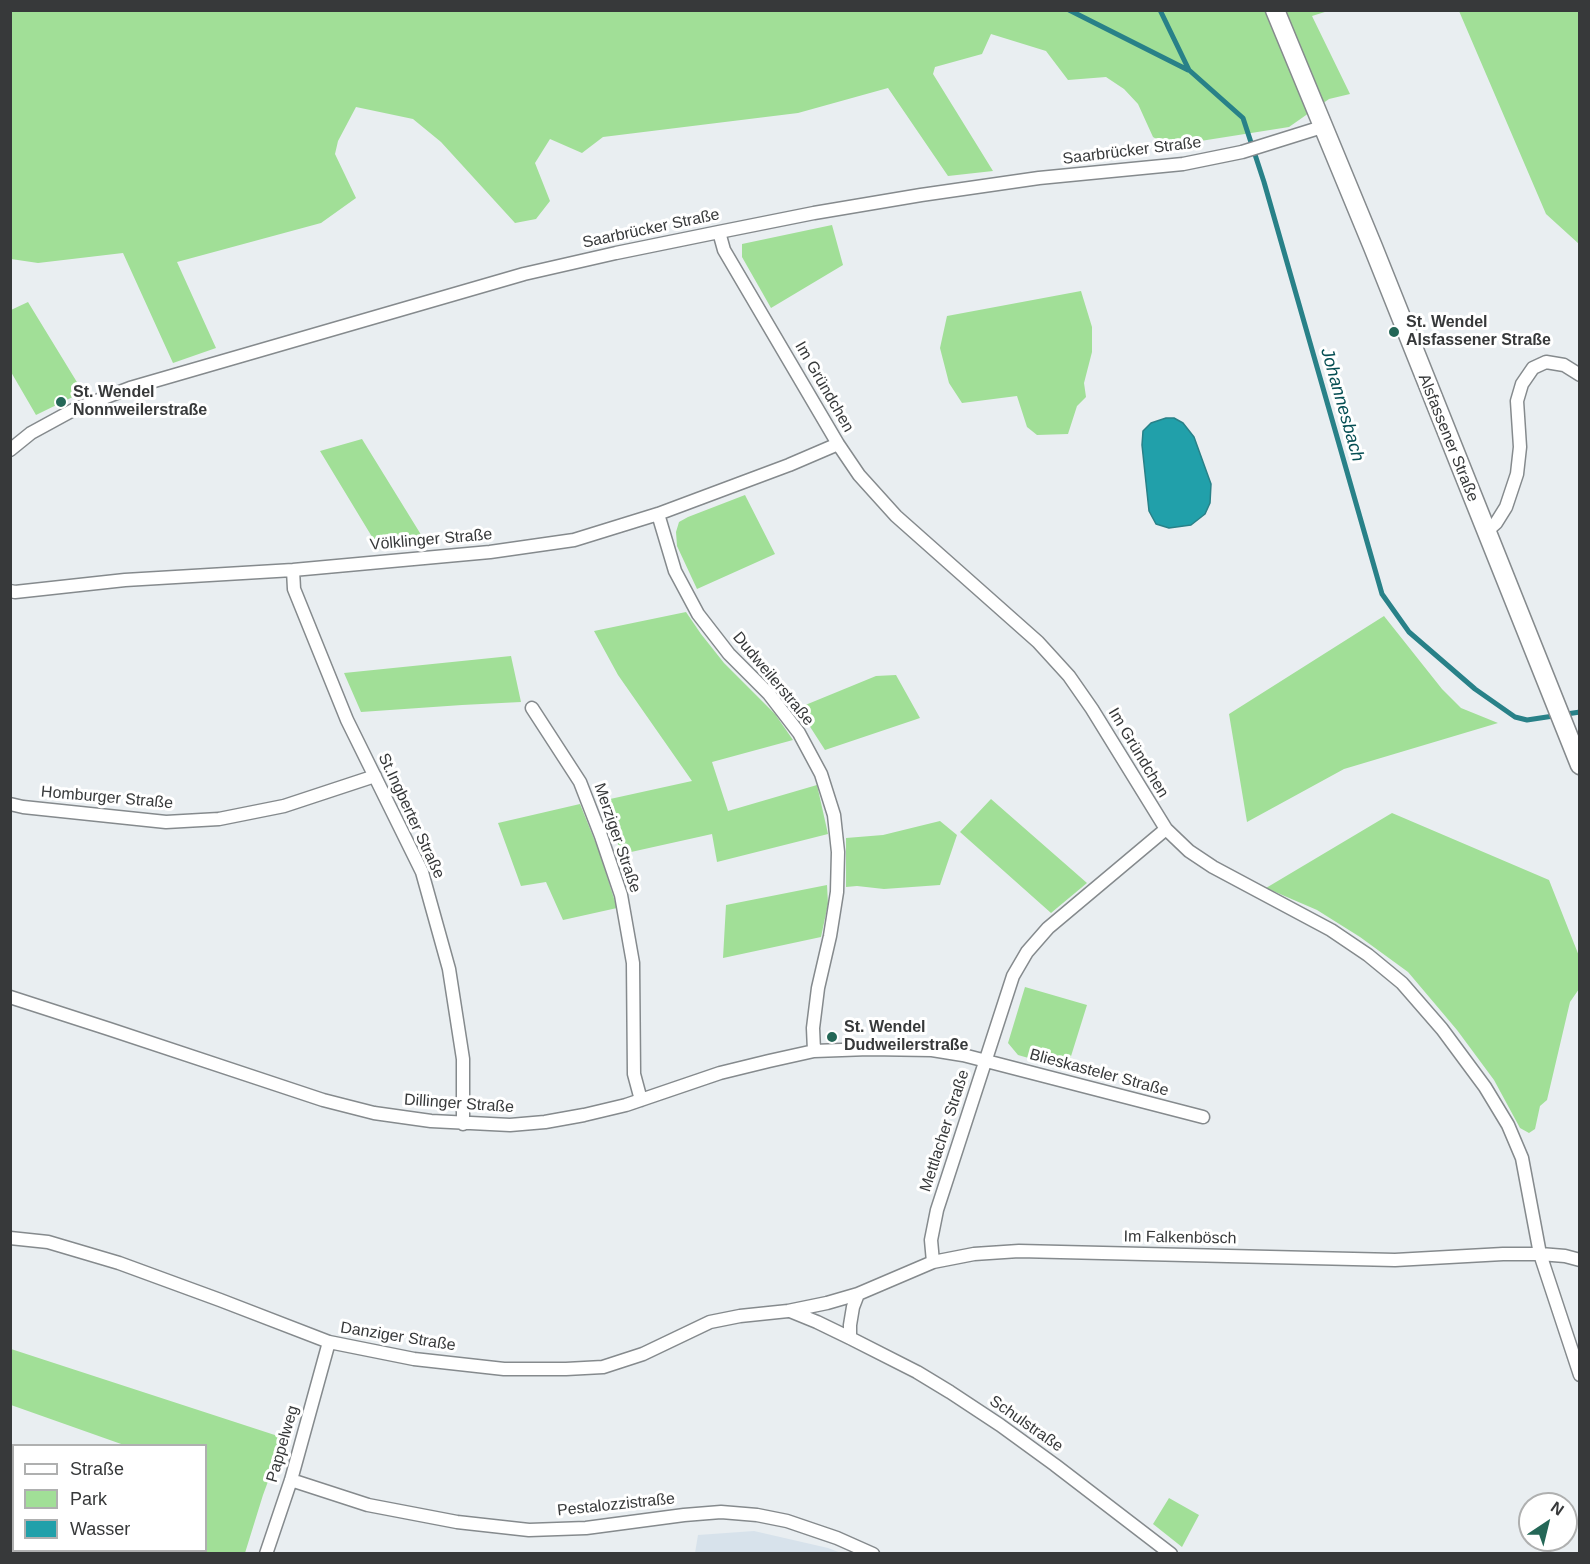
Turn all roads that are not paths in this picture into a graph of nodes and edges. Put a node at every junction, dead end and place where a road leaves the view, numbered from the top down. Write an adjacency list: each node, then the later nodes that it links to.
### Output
1 (1275, 10): 2 (main road, Alsfassener Straße)
2 (1322, 127): 3 (street, Saarbrücker Straße); 8 (main road, Alsfassener Straße)
3 (719, 232): 5 (street, Im Gründchen); 6 (street, Saarbrücker Straße)
4 (1580, 375): 8 (street)
5 (838, 444): 7 (street, Völklinger Straße); 15 (street, Im Gründchen)
6 (10, 450)
7 (658, 514): 9 (street, Völklinger Straße); 17 (street, Dudweilerstraße)
8 (1486, 532): 12 (main road, Alsfassener Straße)
9 (292, 570): 10 (street, Völklinger Straße); 13 (street, St.Ingberter Straße)
10 (10, 591)
11 (532, 708): 19 (street, Merziger Straße)
12 (1580, 765)
13 (375, 776): 14 (street, Homburger Straße); 21 (street, St.Ingberter Straße)
14 (10, 804)
15 (1166, 829): 18 (street, Mettlacher Straße); 23 (street, Im Gründchen)
16 (10, 997): 21 (street, Dillinger Straße)
17 (814, 1051): 18 (street, Dillinger Straße); 19 (street, Dillinger Straße)
18 (986, 1061): 20 (street, Blieskasteler Straße); 25 (street, Mettlacher Straße)
19 (641, 1100): 21 (street, Dillinger Straße)
20 (1203, 1117)
21 (463, 1124)
22 (10, 1238): 29 (street, Danziger Straße)
23 (1540, 1254): 24 (street, Im Falkenbösch); 25 (street, Im Falkenbösch); 30 (street, Im Gründchen)
24 (1580, 1260)
25 (933, 1262): 26 (street, Im Falkenbösch)
26 (858, 1294): 27 (street, Im Falkenbösch); 28 (street)
27 (788, 1311): 28 (street, Schulstraße); 29 (street, Danziger Straße)
28 (850, 1338): 34 (street, Schulstraße)
29 (329, 1342): 31 (street, Pappelweg)
30 (1580, 1375)
31 (291, 1480): 32 (street, Pappelweg); 33 (street, Pestalozzistraße)
32 (266, 1554)
33 (873, 1554)
34 (1171, 1554)

